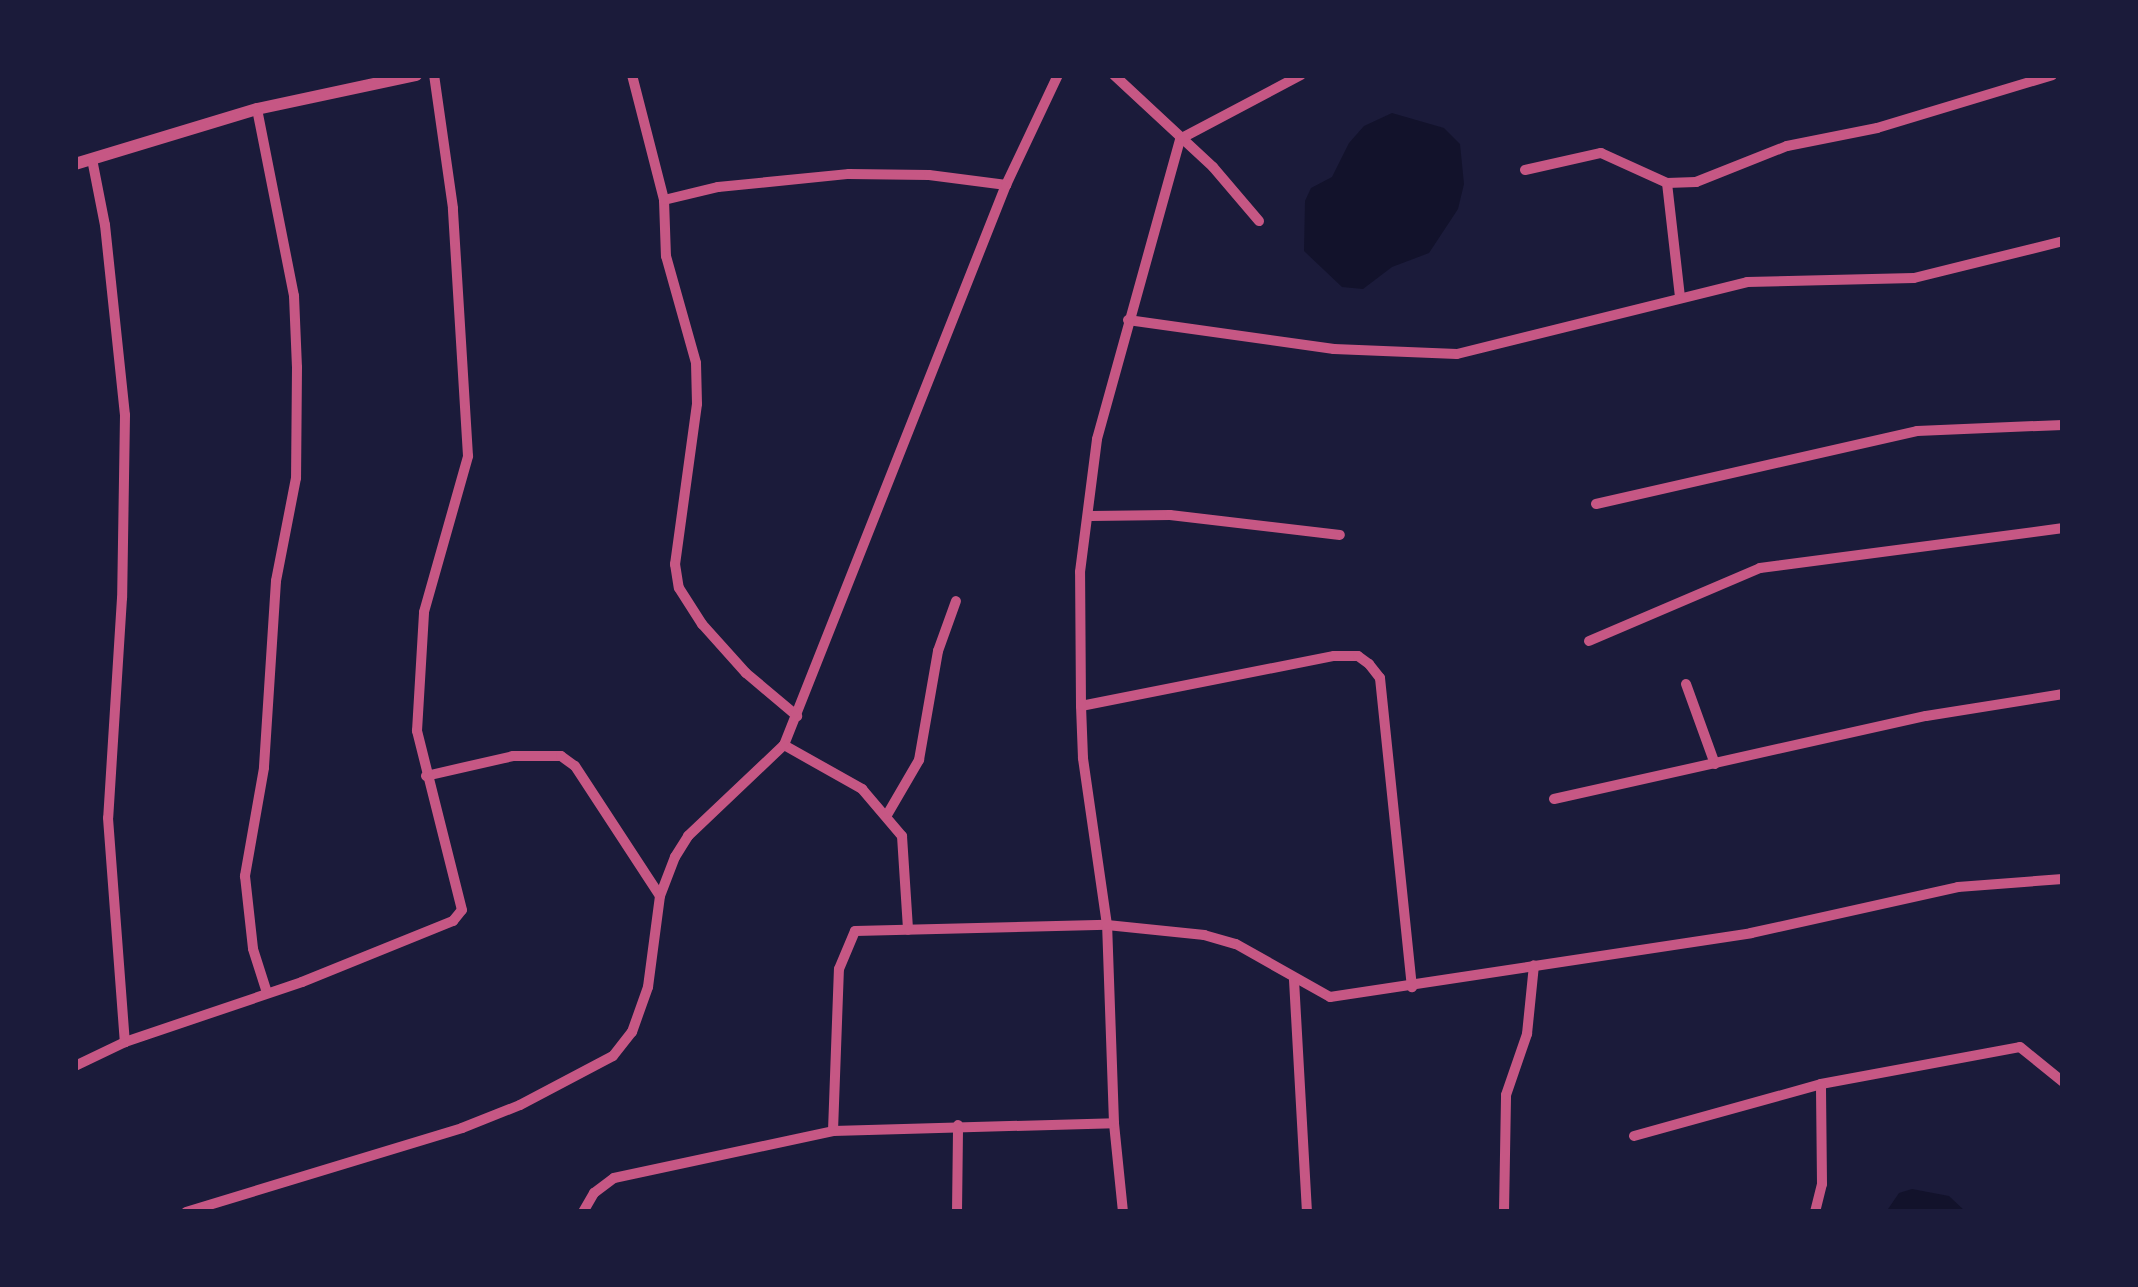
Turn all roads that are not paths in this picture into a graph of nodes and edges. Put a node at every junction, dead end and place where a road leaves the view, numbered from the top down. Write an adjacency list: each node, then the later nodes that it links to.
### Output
1 (416, 75): 8 (street)
2 (434, 75): 33 (street)
3 (632, 75): 15 (street)
4 (1058, 75): 14 (street)
5 (1114, 75): 9 (street)
6 (1301, 75): 9 (street)
7 (2052, 75): 13 (street)
8 (257, 109): 10 (street); 43 (street)
9 (1180, 140): 16 (street); 19 (street)
10 (92, 159): 11 (street); 44 (street)
11 (75, 164)
12 (1525, 170): 13 (street)
13 (1667, 183): 18 (street)
14 (1006, 185): 15 (street); 30 (street)
15 (664, 200): 30 (street)
16 (1259, 221)
17 (2063, 241): 18 (street)
18 (1680, 297): 19 (street)
19 (1128, 320): 22 (street)
20 (2063, 425): 21 (street)
21 (1596, 504)
22 (1091, 516): 24 (street); 29 (street)
23 (2063, 528): 26 (street)
24 (1340, 535)
25 (956, 601): 35 (street)
26 (1589, 641)
27 (1686, 684): 32 (street)
28 (2063, 694): 32 (street)
29 (1081, 706): 38 (street); 42 (street)
30 (797, 716): 31 (street)
31 (784, 745): 35 (street); 37 (street)
32 (1715, 764): 34 (street)
33 (426, 776): 37 (street); 43 (street)
34 (1554, 799)
35 (887, 815): 39 (street)
36 (2063, 879): 40 (street)
37 (660, 896): 52 (street)
38 (1107, 925): 39 (street); 41 (street); 48 (street)
39 (908, 930): 50 (street)
40 (1534, 965): 42 (street); 57 (street)
41 (1294, 980): 42 (street); 56 (street)
42 (1412, 987)
43 (266, 993): 44 (street)
44 (125, 1042): 45 (street)
45 (75, 1066)
46 (2063, 1082): 47 (street)
47 (1821, 1084): 51 (street); 58 (street)
48 (1114, 1123): 49 (street); 55 (street)
49 (958, 1125): 50 (street); 54 (street)
50 (833, 1131): 53 (street)
51 (1634, 1136)
52 (186, 1212)
53 (583, 1212)
54 (957, 1212)
55 (1124, 1212)
56 (1307, 1212)
57 (1504, 1212)
58 (1816, 1212)

